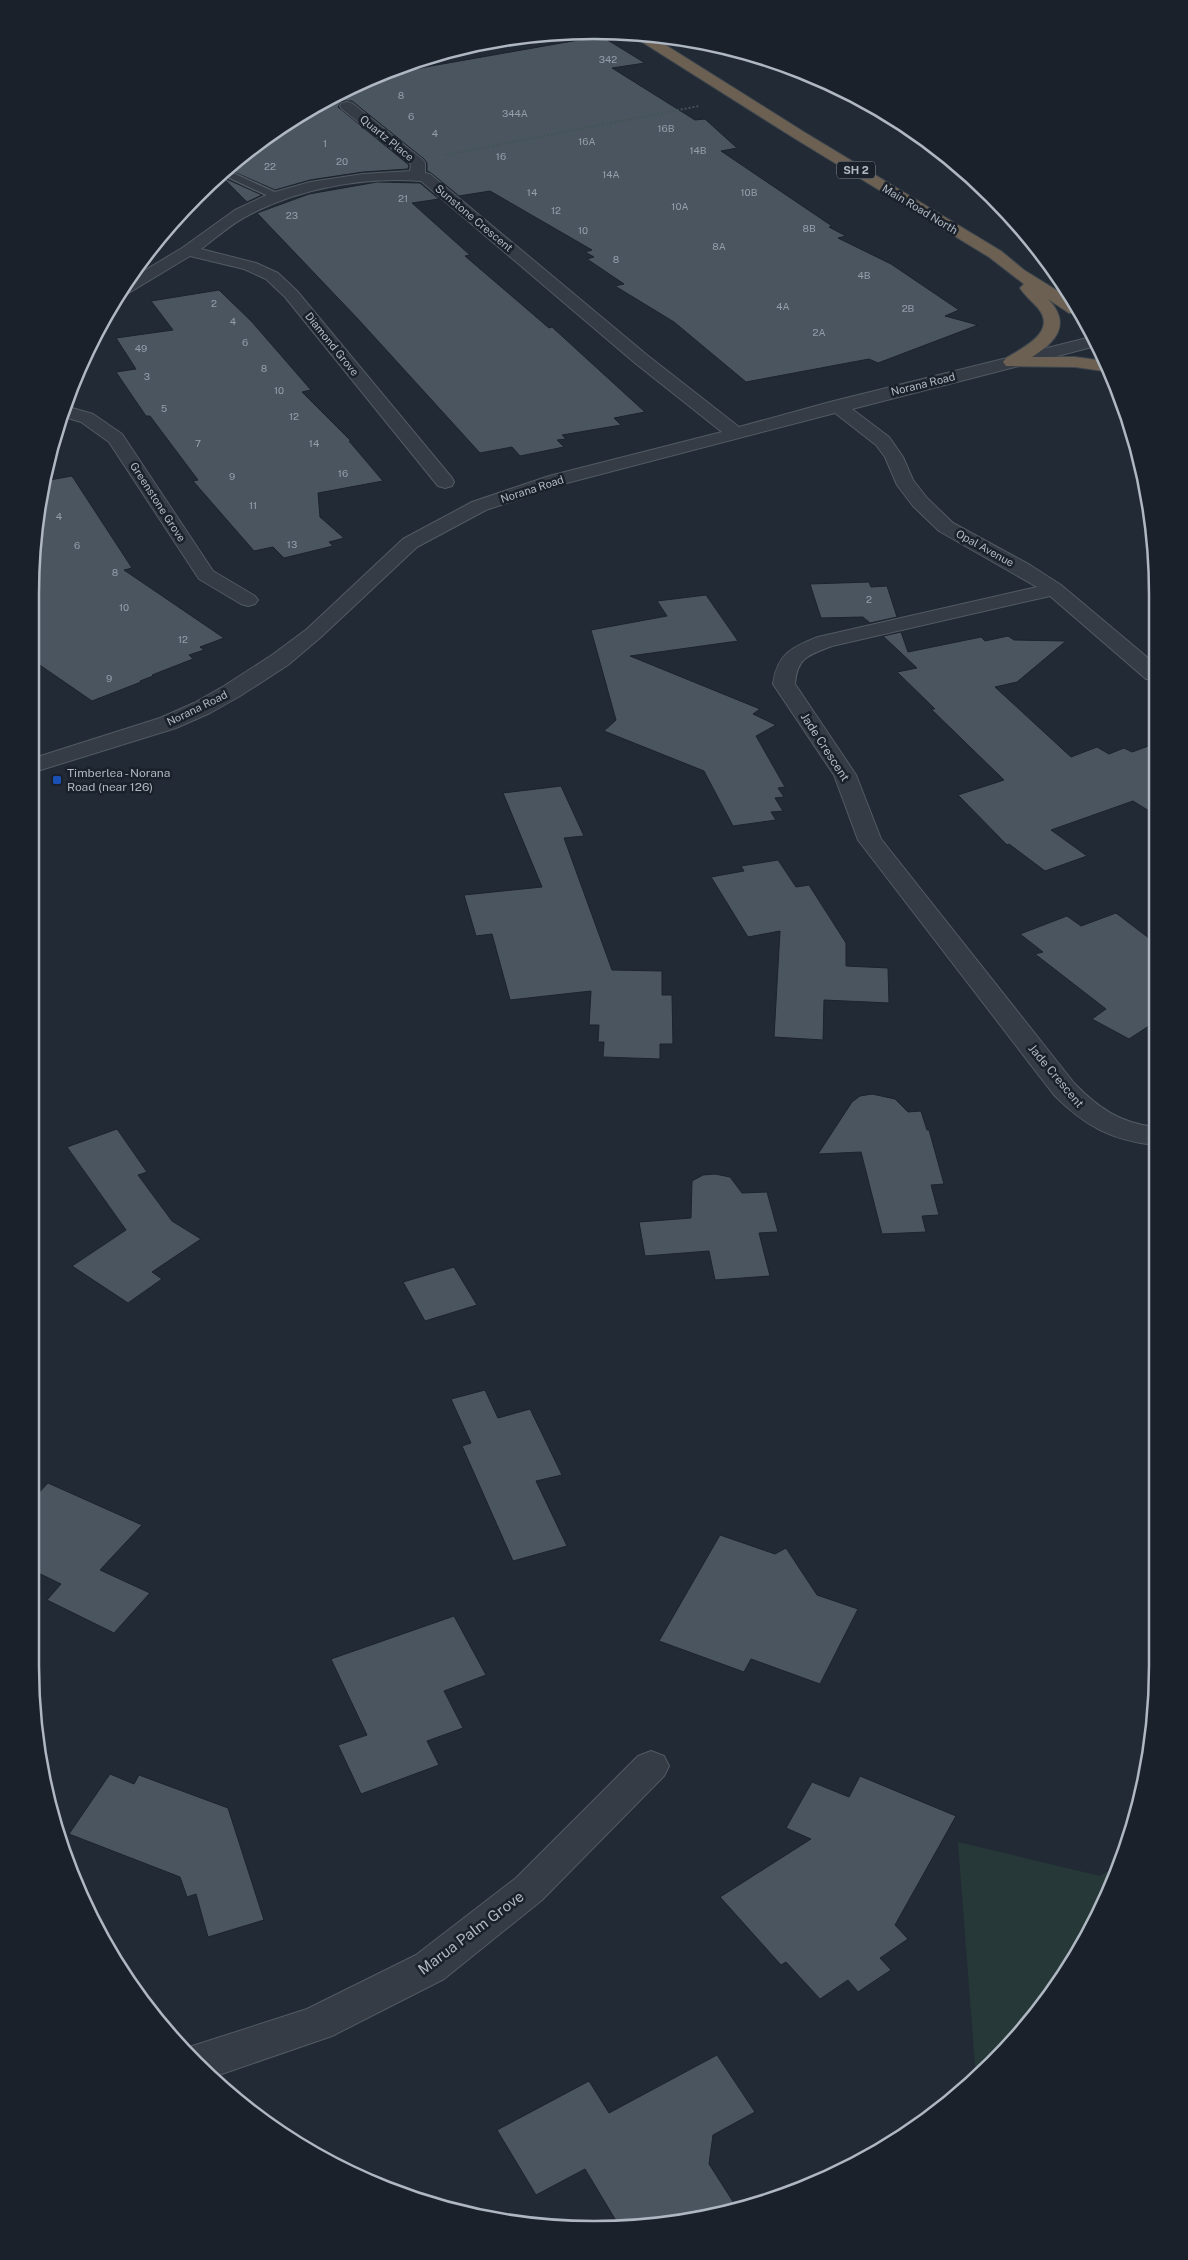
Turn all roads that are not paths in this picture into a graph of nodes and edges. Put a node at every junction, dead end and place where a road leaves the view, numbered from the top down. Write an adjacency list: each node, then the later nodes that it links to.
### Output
1 (652, 42): 7 (highway, Main Road North / SH 2)
2 (347, 106): 3 (street, Quartz Place)
3 (417, 169): 5 (street); 15 (street, Sunstone Crescent)
4 (230, 175): 5 (lane)
5 (276, 196): 6 (street)
6 (188, 250): 8 (street); 16 (street, Diamond Grove)
7 (1018, 273): 9 (highway, Main Road North / SH 2); 11 (highway)
8 (134, 283)
9 (1068, 304)
10 (1089, 342): 11 (street, Norana Road)
11 (1012, 362): 12 (highway); 13 (street, Norana Road)
12 (1100, 366)
13 (836, 406): 15 (street, Norana Road); 17 (street, Opal Avenue)
14 (69, 413): 18 (street, Greenstone Grove)
15 (734, 432): 20 (street, Norana Road)
16 (445, 482)
17 (1054, 589): 19 (street, Opal Avenue); 21 (street, Jade Crescent)
18 (248, 600)
19 (1149, 670)
20 (39, 764)
21 (1149, 1135)
22 (651, 1766): 23 (street, Marua Palm Grove)
23 (204, 2061)

